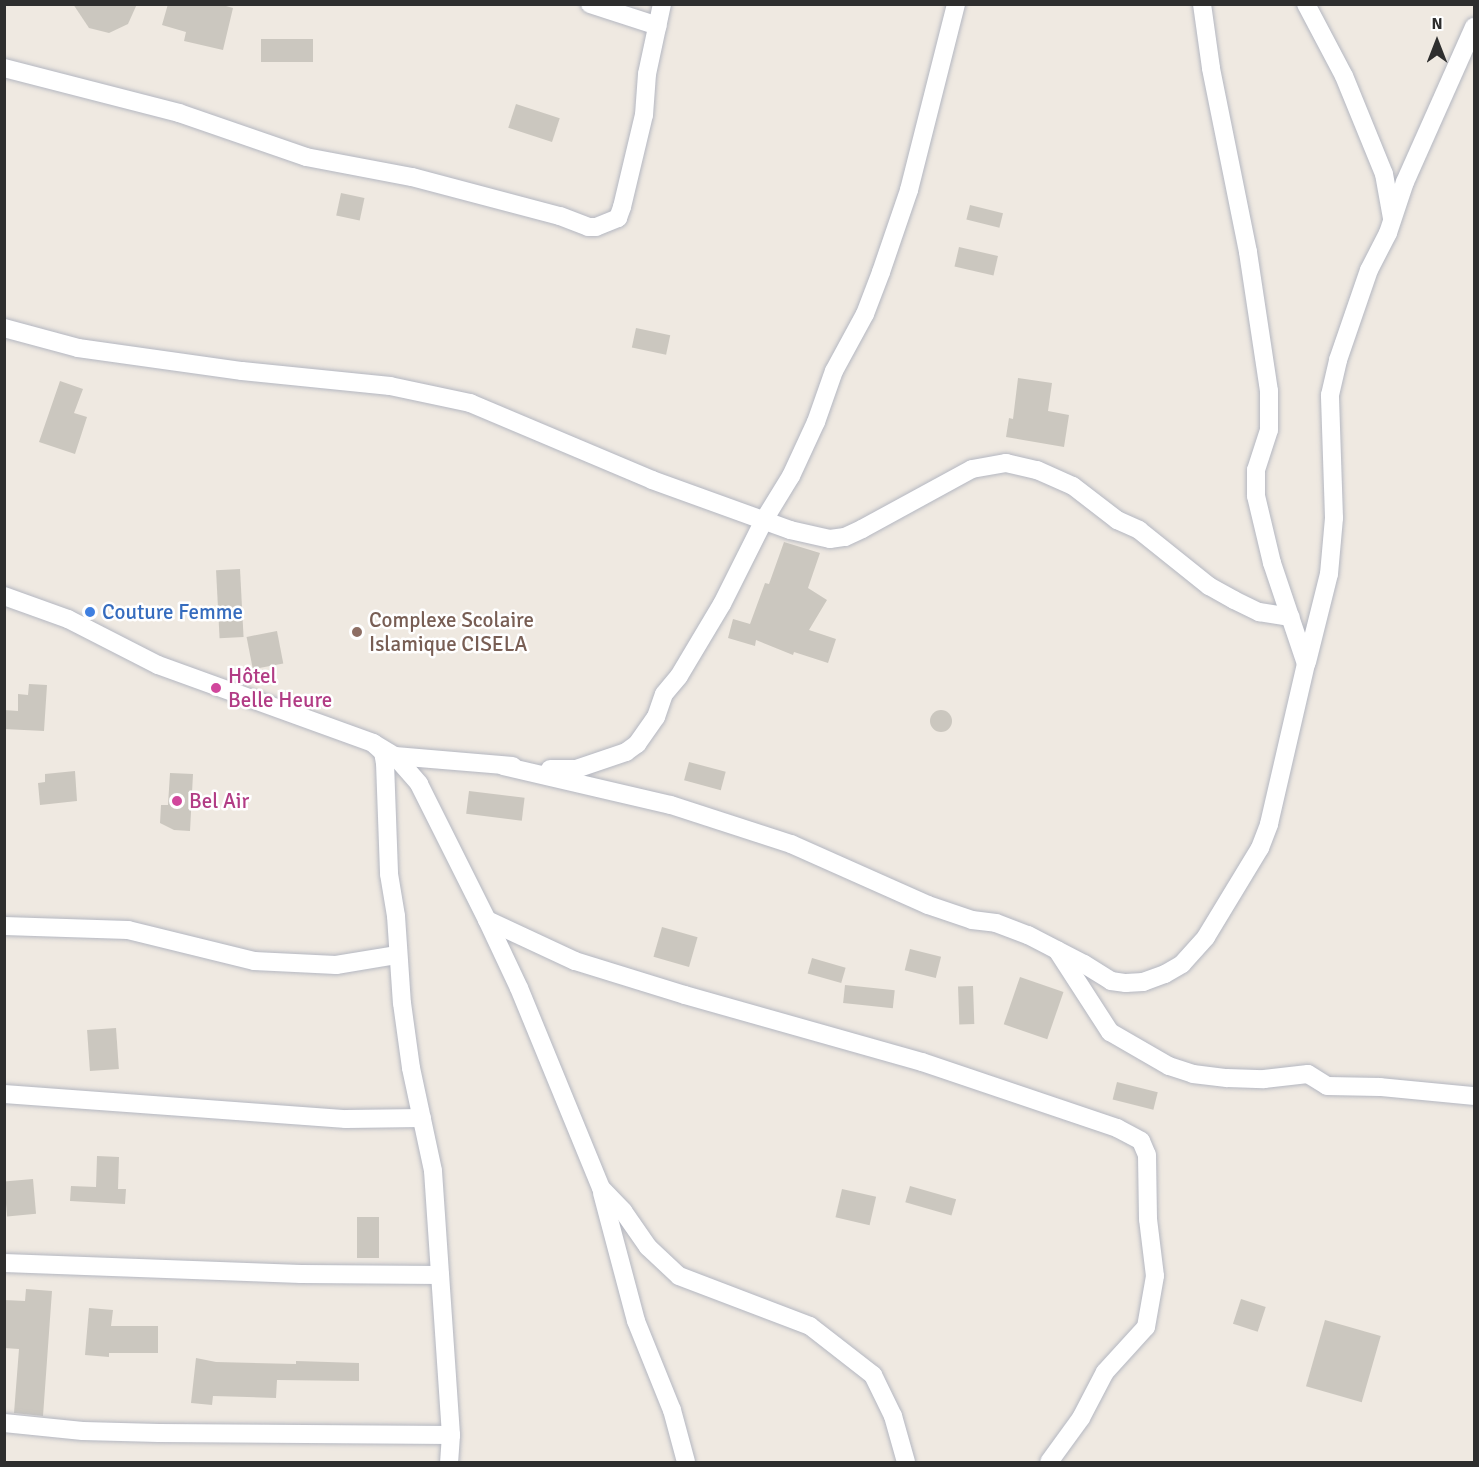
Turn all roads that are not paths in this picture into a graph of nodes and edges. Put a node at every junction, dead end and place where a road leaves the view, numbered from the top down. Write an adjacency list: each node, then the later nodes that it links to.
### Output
1 (590, 4): 6 (street)
2 (662, 4): 6 (street)
3 (956, 4): 11 (street)
4 (1202, 4): 13 (street)
5 (1305, 4): 9 (street)
6 (658, 26): 8 (street)
7 (1474, 27): 9 (street)
8 (4, 69)
9 (1392, 221): 14 (street)
10 (4, 328): 11 (street)
11 (764, 520): 13 (street); 17 (street)
12 (4, 596): 15 (street)
13 (1291, 617): 14 (street)
14 (1306, 664): 20 (street)
15 (373, 743): 16 (street); 21 (street)
16 (395, 756): 17 (street); 18 (street)
17 (503, 766): 20 (street)
18 (487, 920): 25 (street); 33 (street)
19 (4, 926): 21 (street)
20 (1057, 950): 23 (street)
21 (397, 955): 24 (street)
22 (4, 1094): 24 (street)
23 (1474, 1096)
24 (422, 1118): 27 (street)
25 (601, 1188): 31 (street); 32 (street)
26 (4, 1263): 27 (street)
27 (441, 1275): 29 (street)
28 (4, 1423): 29 (street)
29 (451, 1435): 30 (street)
30 (448, 1462)
31 (686, 1462)
32 (906, 1462)
33 (1050, 1462)

